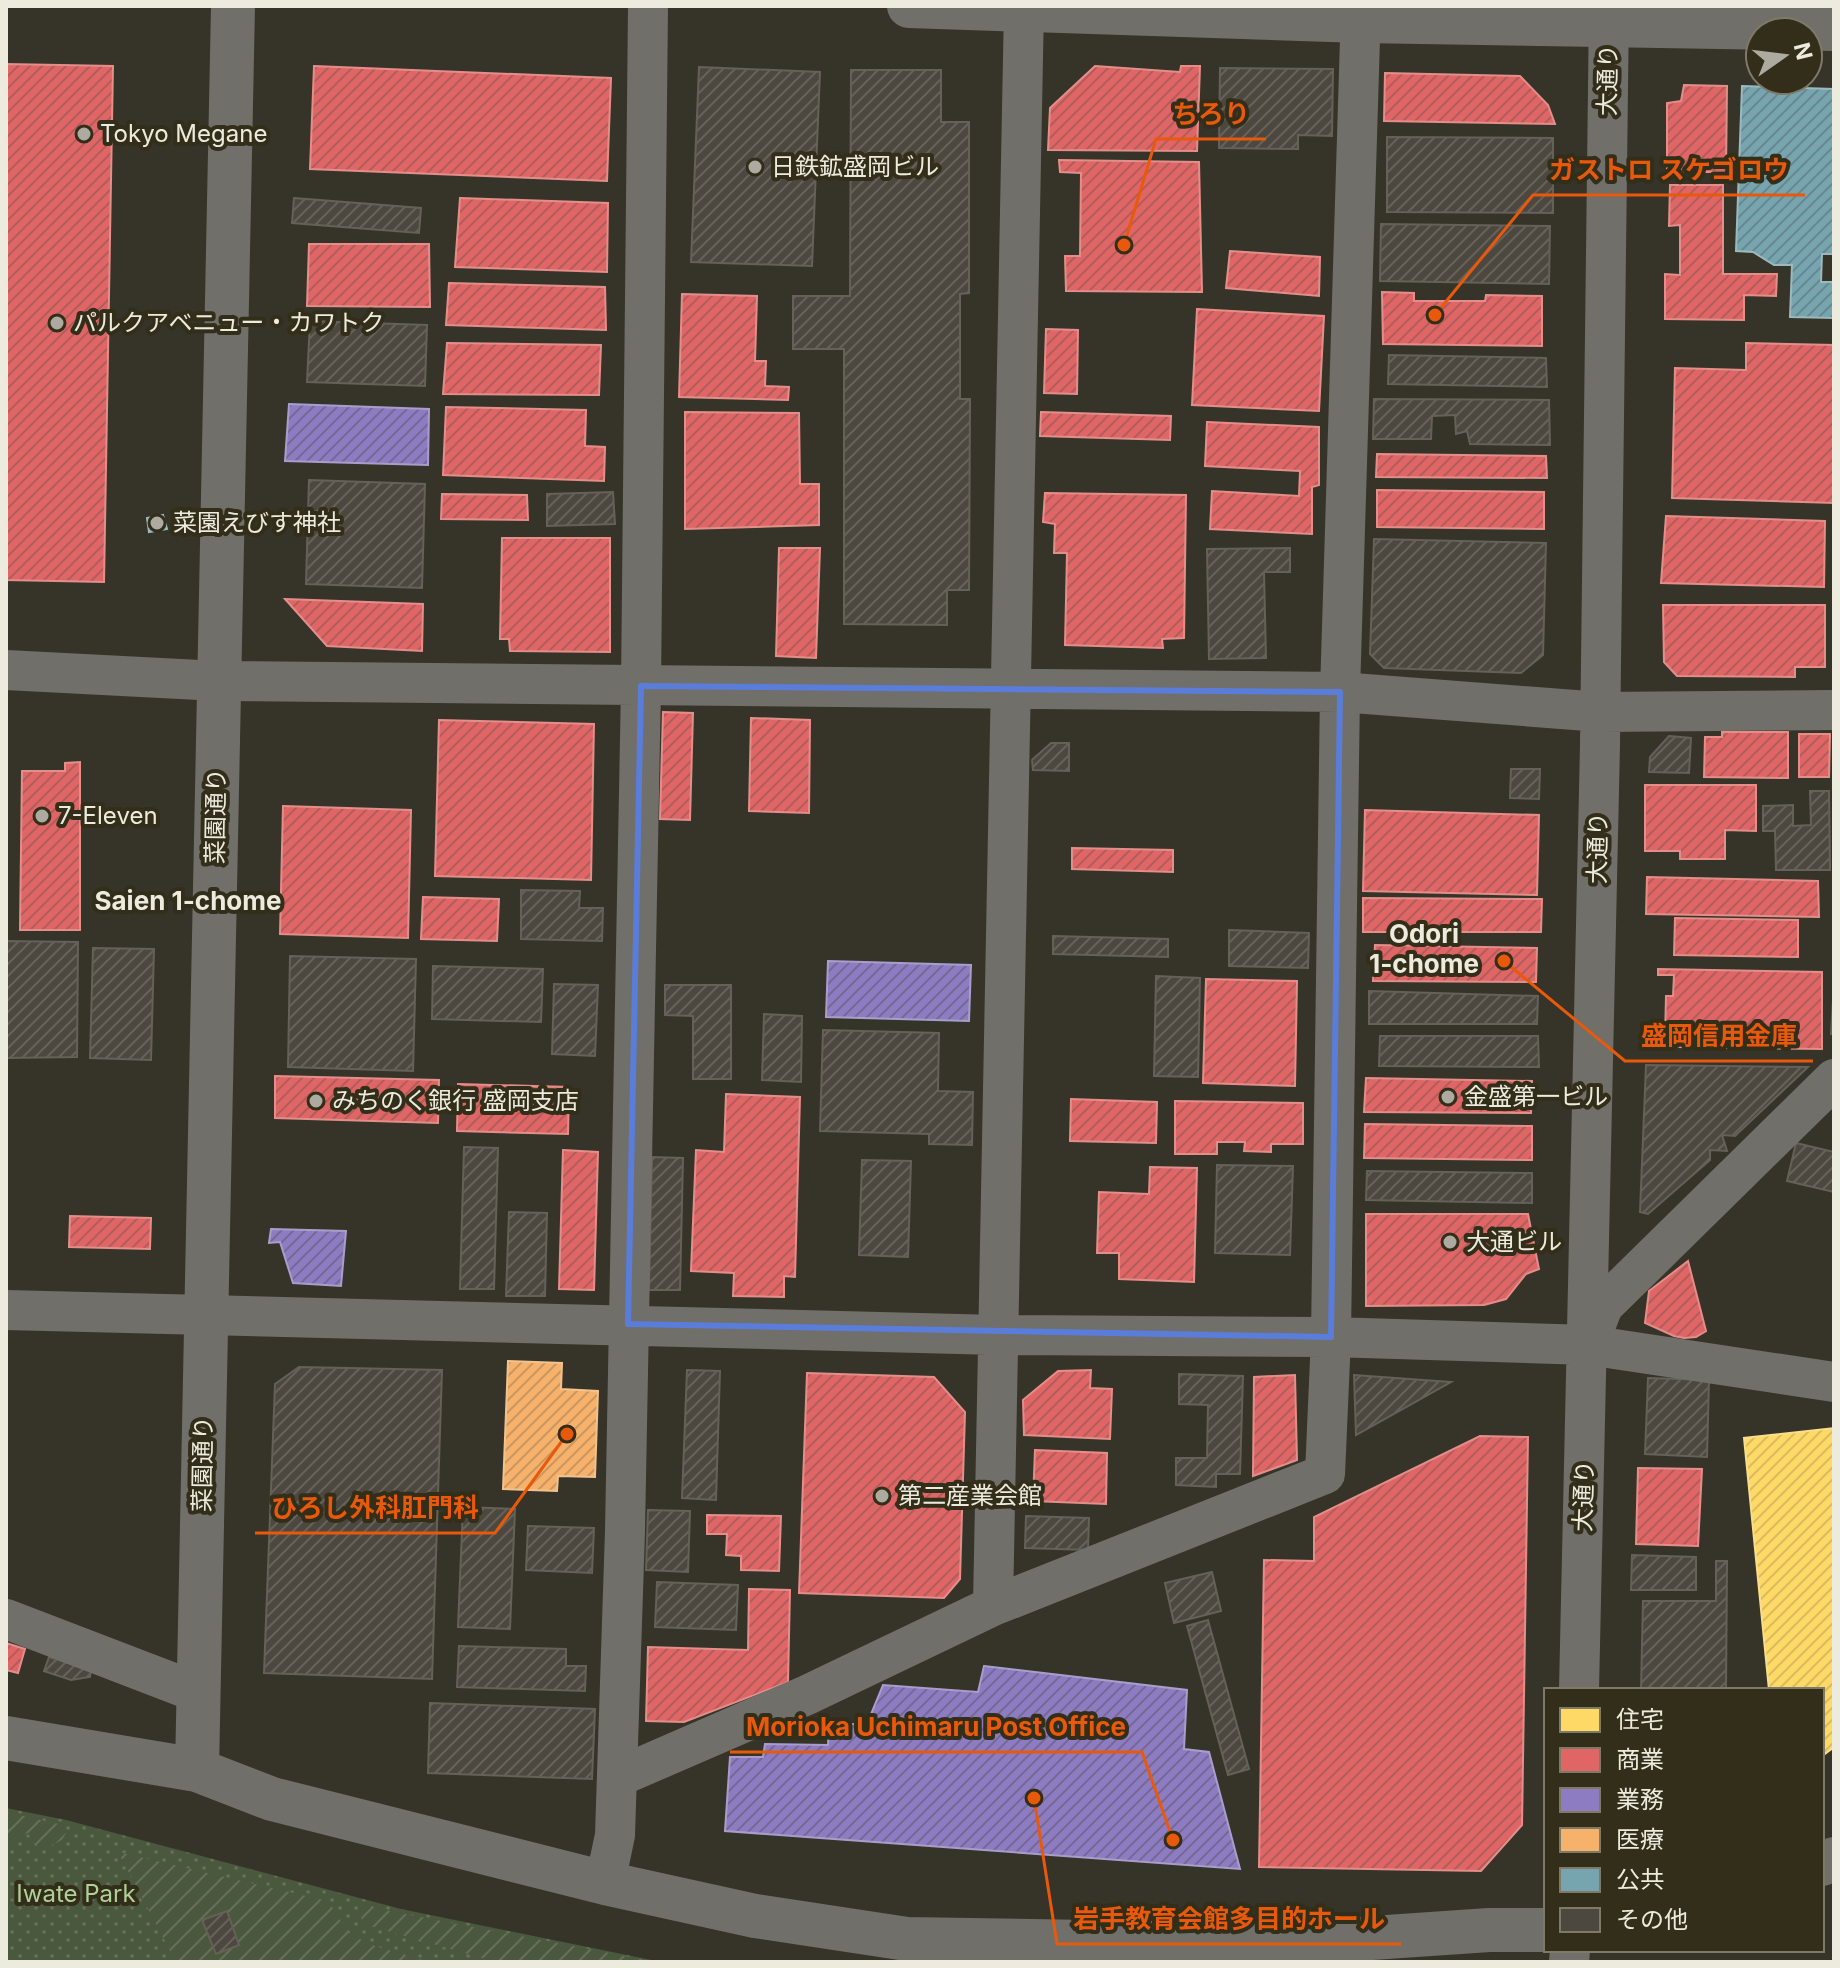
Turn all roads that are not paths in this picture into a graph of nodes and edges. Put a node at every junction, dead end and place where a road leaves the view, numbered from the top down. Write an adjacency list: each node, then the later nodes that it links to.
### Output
1 (233, 6): 9 (street, 菜園通り)
2 (648, 6): 10 (street)
3 (909, 6): 4 (street)
4 (1024, 8): 5 (street); 11 (street)
5 (1361, 14): 6 (street); 12 (street)
6 (1608, 16): 7 (street); 14 (street, 大通り)
7 (1834, 29)
8 (6, 670): 9 (street)
9 (219, 681): 10 (street); 17 (street, 菜園通り)
10 (641, 686): 11 (street); 18 (street)
11 (1011, 689): 12 (street); 19 (street)
12 (1340, 692): 14 (street); 20 (street)
13 (1834, 710): 14 (street)
14 (1601, 712): 21 (street, 大通り)
15 (1834, 1079): 21 (street)
16 (6, 1310): 17 (street)
17 (207, 1315): 18 (street); 26 (street, 菜園通り)
18 (628, 1324): 19 (street); 29 (street)
19 (998, 1335): 20 (street); 23 (street)
20 (1331, 1337): 21 (street); 23 (street)
21 (1588, 1345): 22 (street); 25 (street, 大通り)
22 (1834, 1382)
23 (993, 1606): 29 (street)
24 (6, 1619): 26 (street)
25 (1579, 1688)
26 (199, 1693): 28 (street, 菜園通り)
27 (6, 1738): 28 (street)
28 (197, 1770): 30 (street)
29 (618, 1777): 30 (street)
30 (605, 1883): 31 (street)
31 (1544, 1930)

